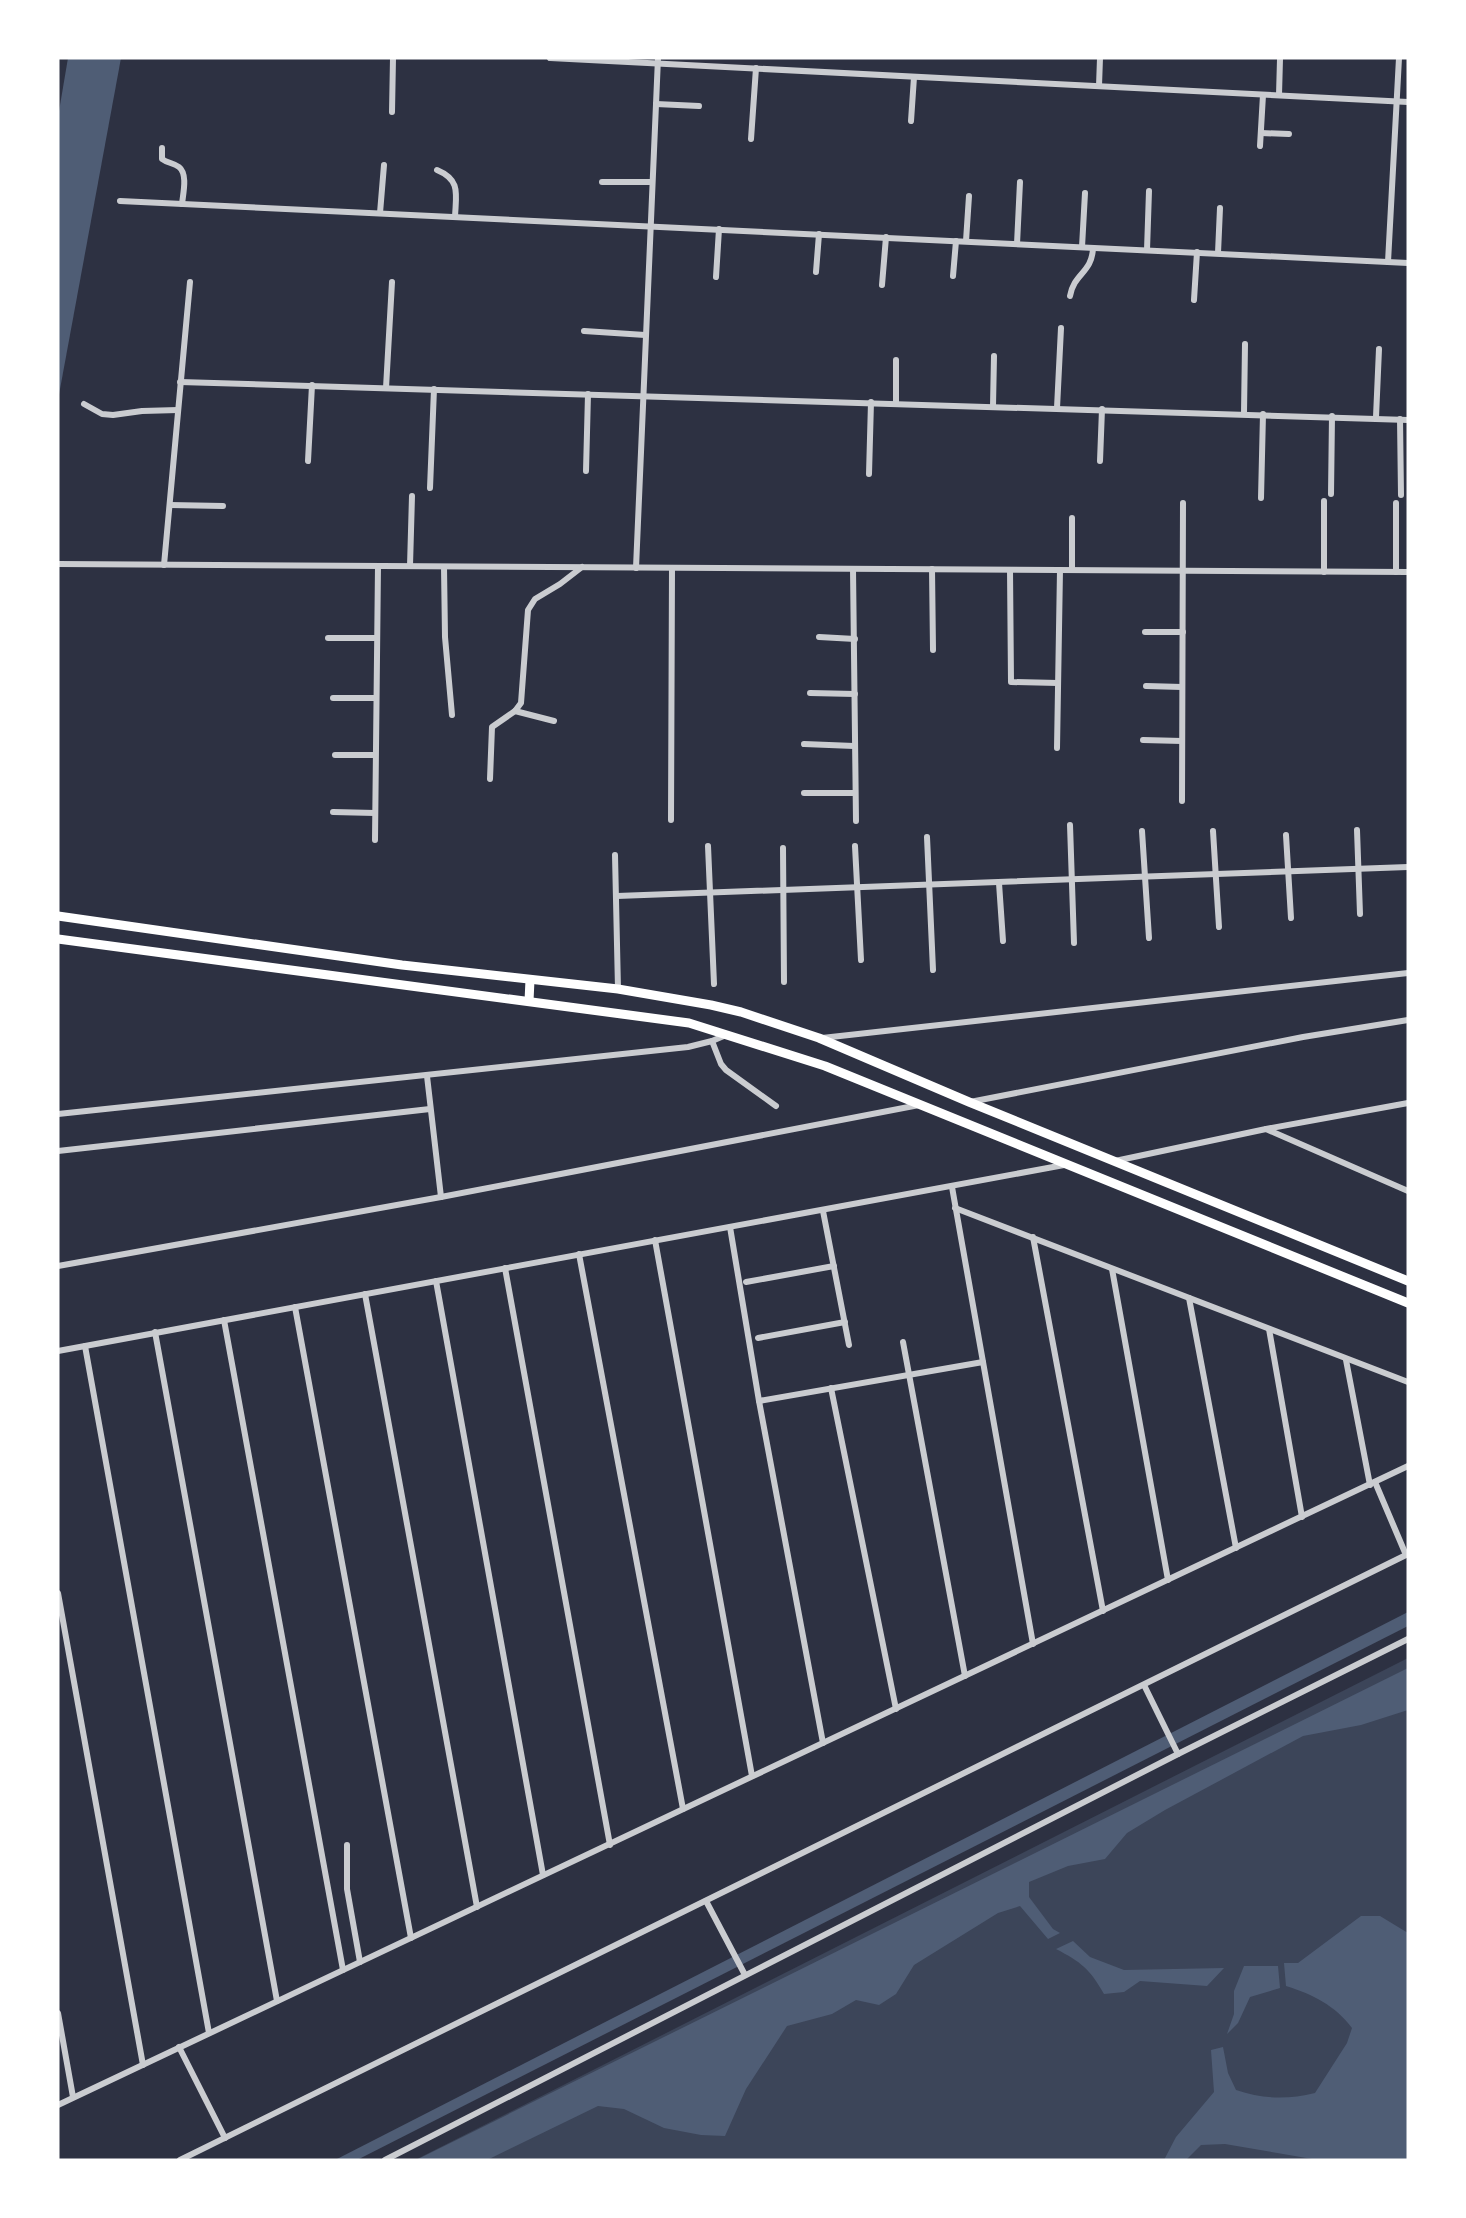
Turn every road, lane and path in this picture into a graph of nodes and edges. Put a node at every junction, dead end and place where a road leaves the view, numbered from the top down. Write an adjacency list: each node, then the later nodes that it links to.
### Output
1 (393, 58): 17 (street)
2 (550, 58): 6 (street)
3 (1100, 58): 10 (street)
4 (1399, 58): 13 (street)
5 (1280, 59): 12 (street)
6 (657, 61): 7 (street); 15 (street)
7 (696, 62): 8 (street)
8 (756, 68): 9 (street); 21 (street)
9 (914, 77): 10 (street); 18 (street)
10 (1099, 86): 11 (street)
11 (1263, 95): 12 (street); 19 (street)
12 (1279, 95): 13 (street)
13 (1396, 102): 14 (street); 49 (street)
14 (1408, 102)
15 (656, 104): 16 (street); 28 (street)
16 (699, 106)
17 (392, 112)
18 (911, 121)
19 (1261, 133): 20 (street); 22 (street)
20 (1289, 134)
21 (751, 139)
22 (1260, 146)
23 (162, 148): 33 (street)
24 (384, 165): 35 (street)
25 (437, 170): 36 (street)
26 (602, 182): 28 (street)
27 (1020, 182): 43 (street)
28 (652, 183): 37 (street)
29 (1149, 191): 46 (street)
30 (1085, 193): 44 (street)
31 (969, 196): 42 (street)
32 (120, 201): 33 (street)
33 (182, 204): 35 (street)
34 (1220, 208): 48 (street)
35 (380, 213): 36 (street)
36 (455, 217): 37 (street)
37 (650, 226): 38 (street); 61 (street)
38 (719, 229): 39 (street); 53 (street)
39 (819, 234): 40 (street); 51 (street)
40 (886, 237): 41 (street); 56 (street)
41 (956, 241): 42 (street); 52 (street)
42 (966, 241): 43 (street)
43 (1017, 244): 44 (street)
44 (1082, 247): 45 (street)
45 (1093, 247): 46 (street); 57 (street)
46 (1147, 250): 47 (street)
47 (1197, 252): 48 (street); 58 (street)
48 (1218, 253): 49 (street)
49 (1388, 262): 50 (street)
50 (1408, 263)
51 (816, 272)
52 (953, 275)
53 (716, 277)
54 (190, 282): 66 (street)
55 (392, 282): 68 (street)
56 (882, 285)
57 (1070, 296)
58 (1195, 300)
59 (1061, 328): 76 (street)
60 (584, 331): 61 (street)
61 (645, 335): 71 (street)
62 (1245, 344): 79 (street)
63 (1379, 349): 82 (street)
64 (994, 356): 75 (street)
65 (896, 360): 73 (street)
66 (180, 382): 67 (street); 78 (street)
67 (312, 385): 68 (street); 85 (street)
68 (386, 388): 69 (street)
69 (434, 389): 70 (street); 89 (street)
70 (588, 394): 71 (street); 87 (street)
71 (642, 395): 72 (street); 106 (street)
72 (871, 402): 73 (street); 88 (street)
73 (896, 403): 75 (street)
74 (84, 404): 78 (street)
75 (993, 406): 76 (street)
76 (1057, 408): 77 (street)
77 (1102, 409): 79 (street); 86 (street)
78 (178, 410): 97 (street)
79 (1244, 413): 80 (street)
80 (1263, 414): 81 (street); 93 (street)
81 (1332, 416): 82 (street); 90 (street)
82 (1376, 417): 83 (street)
83 (1400, 419): 84 (street); 91 (street)
84 (1408, 420)
85 (308, 461)
86 (1100, 461)
87 (586, 471)
88 (869, 474)
89 (430, 488)
90 (1331, 494)
91 (1401, 495)
92 (412, 496): 103 (street)
93 (1261, 498)
94 (1325, 501): 114 (street)
95 (1183, 503): 113 (street)
96 (1396, 503): 115 (street)
97 (170, 505): 98 (street); 101 (street)
98 (223, 506)
99 (1072, 518): 112 (street)
100 (58, 564): 101 (street)
101 (164, 565): 102 (street)
102 (378, 566): 103 (street); 121 (street)
103 (410, 566): 104 (street)
104 (444, 566): 105 (street); 132 (street)
105 (582, 567): 106 (street); 131 (street)
106 (636, 568): 107 (street)
107 (672, 568): 108 (street); 147 (street)
108 (853, 569): 109 (street); 122 (street)
109 (932, 569): 110 (street); 123 (street)
110 (1010, 570): 111 (street); 124 (street)
111 (1060, 570): 112 (street); 124 (street)
112 (1072, 570): 113 (street)
113 (1182, 571): 114 (street); 118 (street)
114 (1324, 572): 115 (street)
115 (1396, 572): 116 (street)
116 (1408, 572)
117 (1145, 632): 118 (street)
118 (1183, 632): 126 (street)
119 (819, 637): 122 (street)
120 (328, 638): 121 (street)
121 (376, 638): 130 (street)
122 (855, 639): 128 (street)
123 (933, 650)
124 (1058, 683): 138 (street)
125 (1146, 686): 126 (street)
126 (1182, 687): 135 (street)
127 (810, 693): 128 (street)
128 (855, 694): 137 (street)
129 (333, 698): 130 (street)
130 (376, 698): 140 (street)
131 (515, 711): 133 (street); 141 (street)
132 (452, 715)
133 (554, 721)
134 (1143, 740): 135 (street)
135 (1182, 741): 144 (street)
136 (804, 744): 137 (street)
137 (854, 746): 143 (street)
138 (1057, 748)
139 (335, 755): 140 (street)
140 (375, 755): 146 (street)
141 (490, 779)
142 (804, 793): 143 (street)
143 (854, 793): 148 (street)
144 (1182, 801)
145 (333, 812): 146 (street)
146 (375, 813): 155 (street)
147 (671, 820)
148 (856, 821)
149 (1070, 825): 165 (street)
150 (1357, 830): 161 (street)
151 (1142, 831): 164 (street)
152 (1213, 831): 163 (street)
153 (1286, 835): 162 (street)
154 (927, 837): 167 (street)
155 (375, 841)
156 (708, 846): 170 (street)
157 (855, 846): 168 (street)
158 (783, 848): 169 (street)
159 (615, 855): 171 (street)
160 (1408, 867): 161 (street)
161 (1357, 870): 162 (street); 172 (street)
162 (1289, 872): 163 (street); 174 (street)
163 (1216, 875): 164 (street); 175 (street)
164 (1145, 877): 165 (street); 176 (street)
165 (1072, 880): 166 (street); 179 (street)
166 (999, 883): 167 (street); 178 (street)
167 (929, 885): 168 (street); 181 (street)
168 (857, 888): 169 (street); 180 (street)
169 (784, 891): 170 (street); 184 (street)
170 (709, 893): 171 (street); 185 (street)
171 (617, 896): 186 (street)
172 (1360, 914)
173 (58, 916): 183 (main road)
174 (1291, 918)
175 (1219, 928)
176 (1149, 938)
177 (58, 939): 187 (main road)
178 (1003, 941)
179 (1074, 943)
180 (861, 960)
181 (933, 970)
182 (1408, 973): 190 (street)
183 (530, 980): 186 (main road); 187 (main road)
184 (784, 982)
185 (714, 984)
186 (618, 989): 190 (main road)
187 (529, 1001): 189 (main road)
188 (1408, 1020): 193 (street)
189 (727, 1034): 191 (street); 195 (main road)
190 (819, 1038): 193 (main road)
191 (712, 1041): 192 (street); 196 (street)
192 (427, 1076): 197 (street); 198 (street)
193 (969, 1102): 201 (main road)
194 (1408, 1103): 199 (street)
195 (920, 1105): 202 (main road); 205 (street)
196 (776, 1106)
197 (430, 1109): 200 (street); 205 (street)
198 (58, 1114)
199 (1266, 1129): 201 (street); 204 (street)
200 (58, 1152)
201 (1114, 1161): 217 (main road)
202 (1067, 1164): 203 (street); 221 (main road)
203 (951, 1187): 206 (street); 207 (street)
204 (1408, 1191)
205 (441, 1197): 212 (street)
206 (955, 1208): 209 (street); 233 (street)
207 (823, 1211): 208 (street); 213 (street)
208 (730, 1227): 210 (street); 237 (street)
209 (1033, 1237): 215 (street); 245 (street)
210 (655, 1240): 211 (street); 253 (street)
211 (579, 1254): 214 (street); 254 (street)
212 (58, 1266)
213 (834, 1266): 218 (street); 224 (street)
214 (505, 1268): 216 (street); 256 (street)
215 (1112, 1269): 220 (street); 243 (street)
216 (436, 1281): 219 (street); 257 (street)
217 (1408, 1281)
218 (746, 1282)
219 (365, 1294): 222 (street); 259 (street)
220 (1189, 1298): 225 (street); 241 (street)
221 (1408, 1303)
222 (295, 1307): 223 (street); 260 (street)
223 (224, 1320): 226 (street); 262 (street)
224 (845, 1322): 227 (street); 229 (street)
225 (1269, 1329): 232 (street); 240 (street)
226 (155, 1332): 230 (street); 264 (street)
227 (758, 1338)
228 (903, 1342): 234 (street)
229 (849, 1345)
230 (85, 1346): 231 (street); 267 (street)
231 (58, 1351)
232 (1346, 1360): 235 (street); 239 (street)
233 (983, 1362): 234 (street); 247 (street)
234 (911, 1373): 236 (street); 248 (street)
235 (1408, 1382)
236 (831, 1388): 237 (street); 250 (street)
237 (759, 1401): 251 (street)
238 (1408, 1466): 239 (street)
239 (1372, 1484): 240 (street); 242 (street)
240 (1302, 1517): 241 (street)
241 (1236, 1548): 243 (street)
242 (1407, 1555): 249 (street)
243 (1168, 1580): 245 (street)
244 (58, 1593): 269 (street)
245 (1103, 1611): 247 (street)
246 (1408, 1639): 252 (street)
247 (1033, 1644): 248 (street)
248 (965, 1676): 250 (street)
249 (1143, 1685): 252 (street); 258 (street)
250 (896, 1709): 251 (street)
251 (823, 1743): 253 (street)
252 (1178, 1754): 263 (street)
253 (752, 1776): 254 (street)
254 (683, 1809): 256 (street)
255 (347, 1845): 261 (street)
256 (610, 1845): 257 (street)
257 (544, 1875): 259 (street)
258 (706, 1901): 263 (street); 272 (street)
259 (477, 1907): 260 (street)
260 (411, 1938): 261 (street)
261 (360, 1962): 262 (street)
262 (343, 1970): 264 (street)
263 (745, 1975): 274 (street)
264 (277, 2001): 267 (street)
265 (58, 2013): 266 (street)
266 (59, 2022): 270 (street)
267 (209, 2033): 268 (street)
268 (179, 2048): 269 (street); 272 (street)
269 (143, 2064): 270 (street)
270 (73, 2097): 271 (street)
271 (58, 2105)
272 (225, 2138): 273 (street)
273 (180, 2160)
274 (385, 2160)

